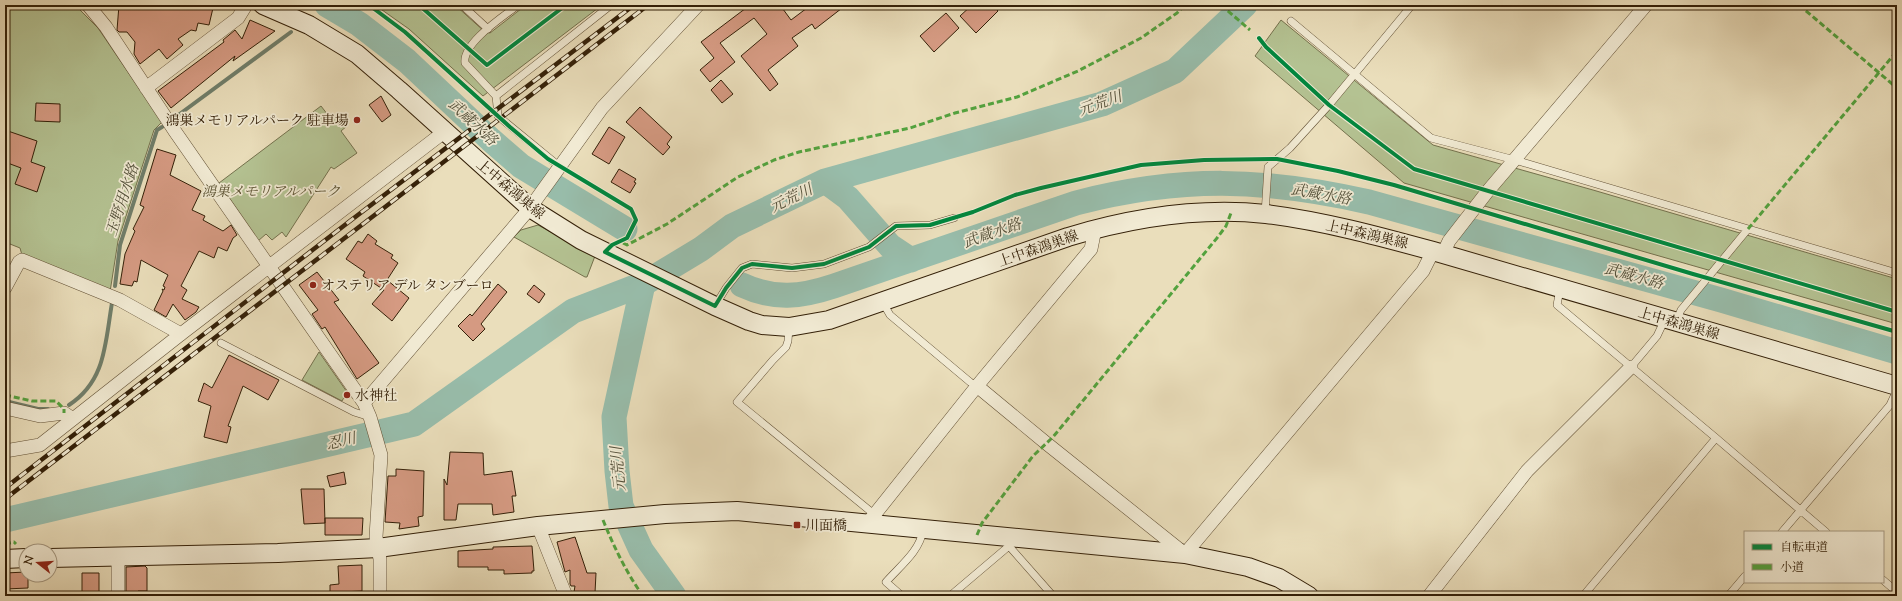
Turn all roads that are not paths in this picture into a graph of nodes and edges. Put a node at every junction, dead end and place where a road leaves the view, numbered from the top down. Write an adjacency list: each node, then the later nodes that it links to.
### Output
1 (88, 5): 13 (street)
2 (246, 5): 13 (street)
3 (263, 5): 15 (main road, 上中森鴻巣線)
4 (462, 5): 11 (lane)
5 (518, 5): 11 (lane)
6 (611, 5): 14 (lane)
7 (698, 5): 17 (street)
8 (1412, 5): 12 (lane)
9 (1646, 5): 16 (street)
10 (1291, 20): 12 (lane)
11 (488, 29): 14 (lane)
12 (1354, 74): 16 (lane); 19 (lane)
13 (146, 88): 24 (street)
14 (496, 96): 17 (lane)
15 (444, 132): 18 (main road, 上中森鴻巣線); 24 (street)
16 (1515, 160): 22 (lane); 23 (street)
17 (557, 170): 18 (street)
18 (534, 202): 29 (main road, 上中森鴻巣線); 38 (street)
19 (1265, 206): 21 (main road, 上中森鴻巣線); 23 (main road, 上中森鴻巣線)
20 (954, 218): 29 (lane)
21 (1095, 229): 28 (main road, 上中森鴻巣線); 35 (street)
22 (1748, 229): 25 (lane); 30 (lane)
23 (1442, 248): 27 (main road, 上中森鴻巣線); 52 (street)
24 (268, 267): 32 (street); 38 (street)
25 (1897, 273)
26 (7, 280): 32 (street)
27 (1560, 288): 30 (main road, 上中森鴻巣線); 34 (lane)
28 (883, 303): 31 (main road, 上中森鴻巣線); 35 (lane)
29 (710, 304): 31 (main road, 上中森鴻巣線)
30 (1674, 317): 34 (lane); 36 (main road, 上中森鴻巣線)
31 (789, 327): 45 (lane)
32 (181, 334): 41 (street)
33 (221, 343): 40 (lane)
34 (1631, 367): 42 (lane); 67 (street)
35 (977, 386): 45 (street); 52 (street)
36 (1897, 386)
37 (1897, 390): 44 (lane)
38 (364, 403): 40 (street)
39 (5, 408): 41 (street)
40 (370, 417): 51 (street)
41 (73, 419): 43 (street)
42 (1716, 438): 44 (lane); 68 (lane)
43 (5, 451)
44 (1800, 510): 48 (lane); 49 (lane)
45 (871, 520): 46 (main road); 47 (main road)
46 (538, 526): 51 (main road); 62 (street)
47 (923, 530): 50 (main road); 63 (lane)
48 (1783, 531)
49 (1825, 531)
50 (1009, 542): 52 (main road); 64 (lane); 65 (lane)
51 (378, 548): 53 (main road); 61 (street)
52 (1185, 554): 66 (main road)
53 (118, 556): 55 (main road); 60 (street)
54 (18, 558): 56 (main road)
55 (58, 558)
56 (5, 559)
57 (1744, 577): 69 (lane)
58 (1884, 581): 59 (lane)
59 (1897, 592)
60 (118, 596)
61 (380, 596)
62 (566, 596)
63 (902, 596)
64 (950, 596)
65 (1053, 596)
66 (1309, 596)
67 (1429, 596)
68 (1583, 596)
69 (1728, 596)

